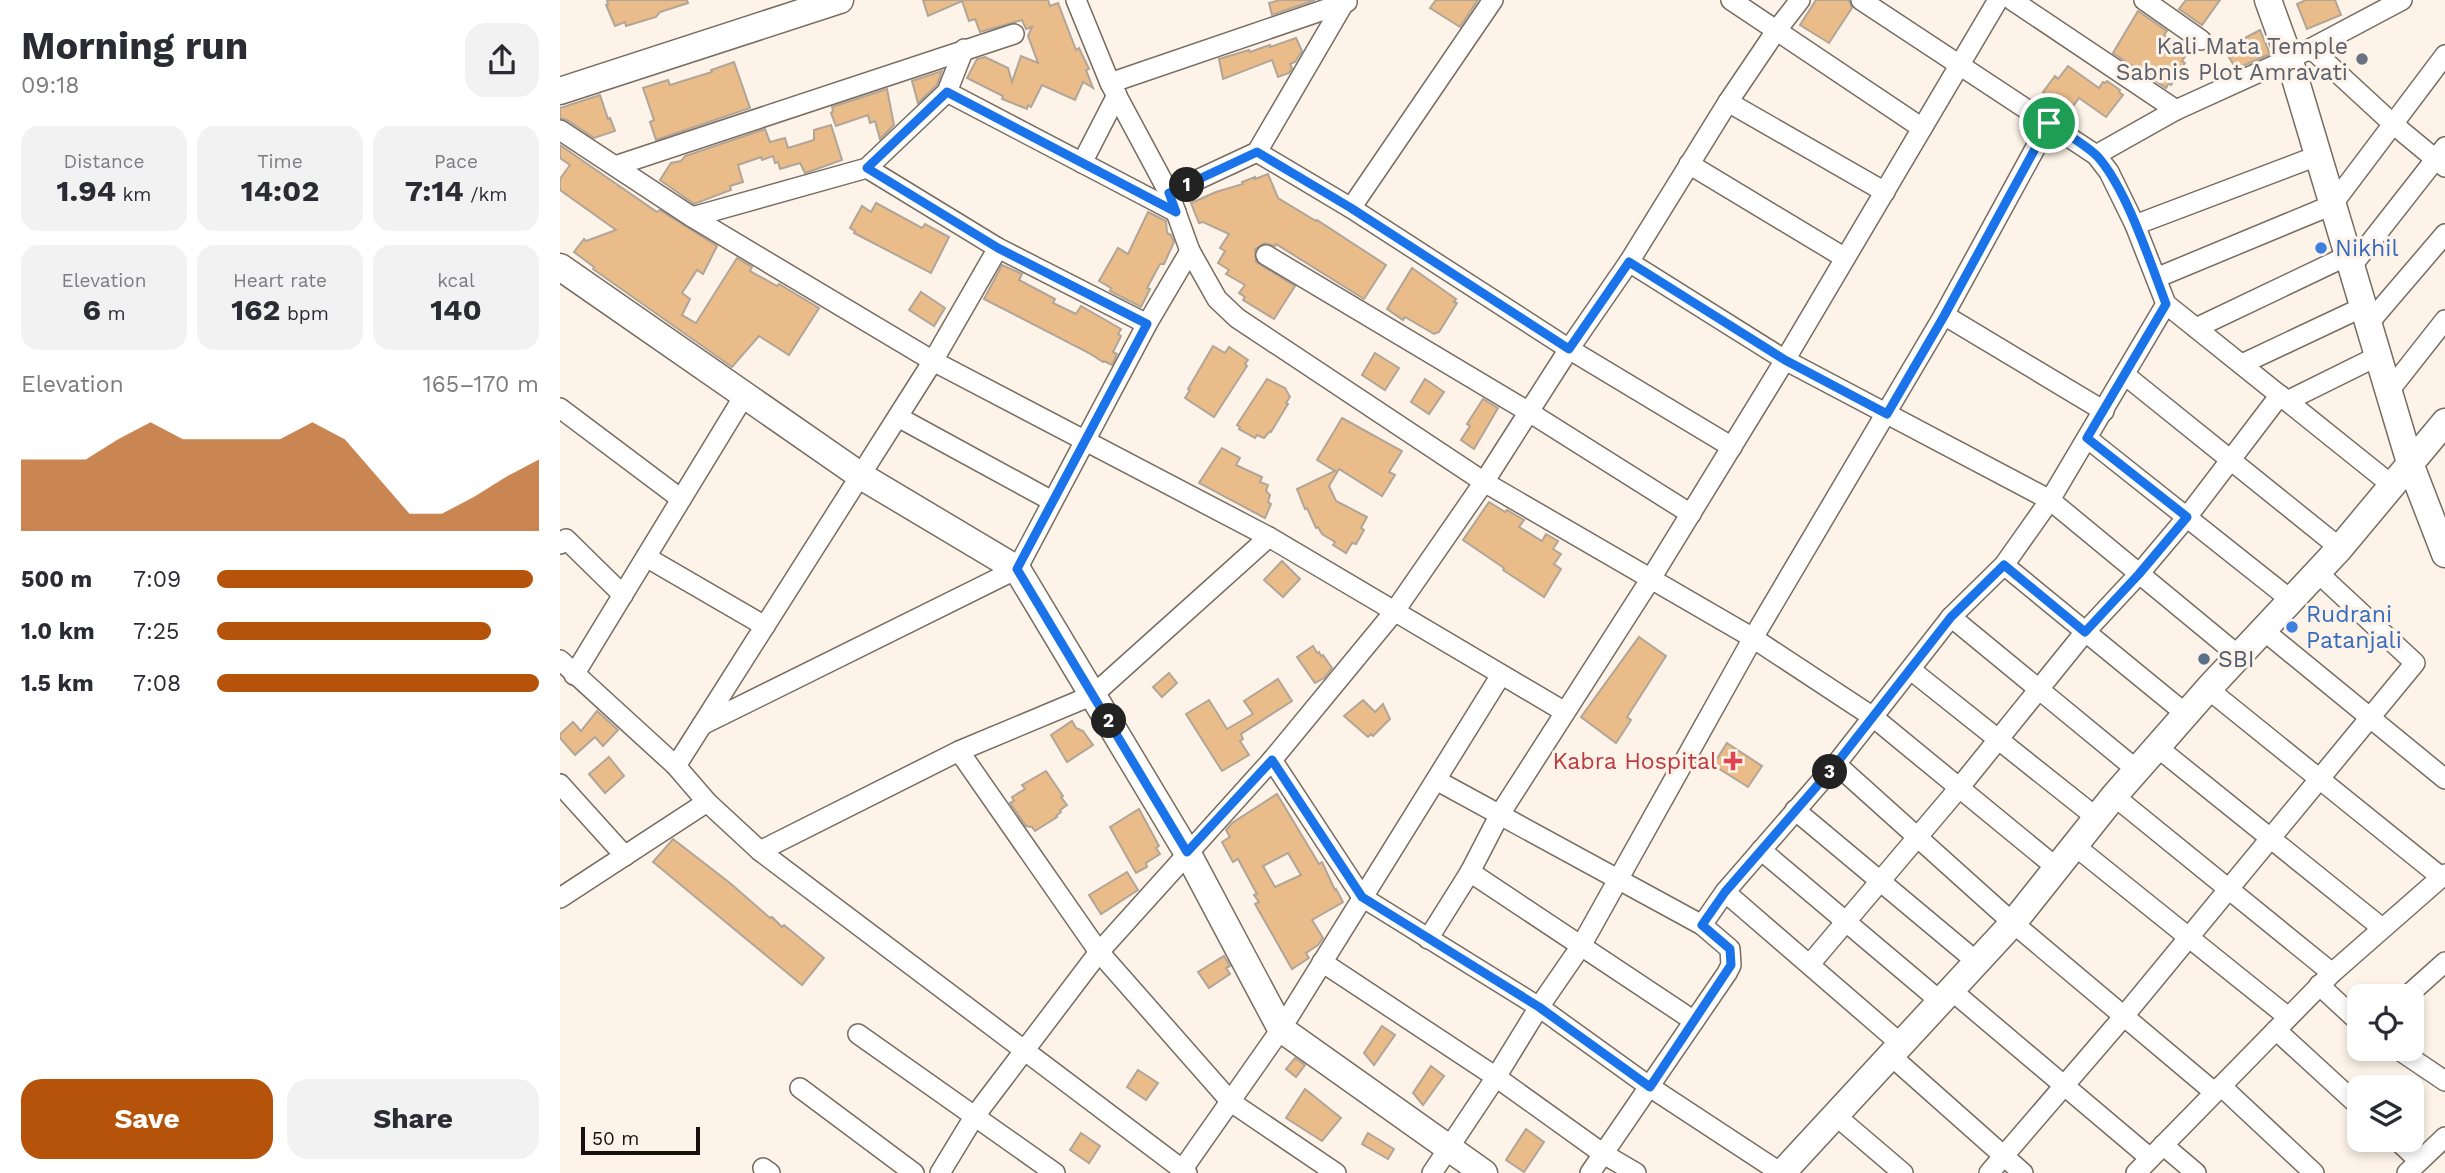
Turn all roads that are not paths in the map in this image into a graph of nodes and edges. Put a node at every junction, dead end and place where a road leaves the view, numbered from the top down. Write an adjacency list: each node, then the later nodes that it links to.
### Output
1 (839, 0): 23 (street)
2 (1076, 0): 22 (street)
3 (1493, 0): 42 (street)
4 (1731, 0): 15 (street)
5 (1800, 0): 15 (street)
6 (1861, 0): 21 (street)
7 (1997, 0): 21 (street)
8 (2012, 0): 26 (street)
9 (2144, 0): 17 (street)
10 (2268, 0): 19 (street)
11 (2357, 0): 14 (street)
12 (2402, 0): 14 (street)
13 (1347, 1): 22 (street); 31 (street)
14 (2363, 19): 19 (street)
15 (1776, 31): 25 (street); 29 (street)
16 (1014, 34): 18 (street)
17 (2201, 40)
18 (964, 49): 24 (street); 37 (street)
19 (2299, 54): 26 (street); 28 (street); 33 (street)
20 (2445, 55): 28 (street)
21 (1957, 65): 27 (street); 29 (street)
22 (1113, 89): 35 (street); 40 (street)
23 (560, 91)
24 (947, 92): 35 (street); 38 (street)
25 (1728, 102): 36 (street); 39 (street)
26 (2176, 110): 32 (street)
27 (2049, 123): 32 (street); 57 (street)
28 (2393, 124): 34 (street); 41 (street)
29 (1922, 128): 39 (street)
30 (560, 130): 37 (street)
31 (1257, 152): 40 (street); 42 (street)
32 (2096, 155): 45 (street)
33 (2317, 156): 41 (street); 45 (street)
34 (2442, 158): 51 (street)
35 (1082, 163): 43 (street)
36 (1689, 164): 50 (street); 52 (street)
37 (615, 166): 44 (street)
38 (867, 168): 44 (street); 47 (street)
39 (1885, 192): 50 (street)
40 (1169, 193): 43 (street)
41 (2332, 205): 51 (street); 54 (street)
42 (1351, 208): 61 (street)
43 (1176, 212): 48 (street)
44 (692, 217): 64 (street)
45 (2135, 225): 54 (street)
46 (2445, 234): 56 (street)
47 (998, 248): 59 (street); 64 (street)
48 (1190, 251): 59 (street); 82 (street)
49 (1266, 255): 72 (street)
50 (1845, 258): 63 (street)
51 (2349, 261): 56 (street); 60 (street)
52 (1629, 262): 61 (street); 63 (street)
53 (560, 267): 68 (street)
54 (2156, 278): 55 (street)
55 (2166, 304): 60 (street); 66 (street)
56 (2366, 315): 62 (street); 65 (street)
57 (1944, 316): 71 (street); 73 (street)
58 (2445, 320): 67 (street)
59 (1147, 324): 77 (street)
60 (2196, 328): 65 (street)
61 (1569, 349): 72 (street); 78 (street)
62 (2378, 356): 67 (street); 69 (street)
63 (1785, 360): 73 (street); 78 (street)
64 (933, 361): 74 (street); 77 (street)
65 (2242, 364): 69 (street)
66 (2125, 375): 71 (street); 79 (street)
67 (2389, 391): 80 (street)
68 (744, 396): 81 (street); 84 (street)
69 (2284, 398): 79 (street); 83 (street)
70 (560, 408): 84 (street)
71 (2104, 411): 76 (street)
72 (1529, 412): 82 (street); 87 (street)
73 (1887, 414): 85 (street); 106 (street)
74 (898, 417): 81 (street); 86 (street)
75 (2445, 422): 80 (street)
76 (2087, 438): 85 (street); 88 (street)
77 (1084, 441): 86 (street); 89 (street)
78 (1732, 447): 87 (street)
79 (2232, 461): 88 (street); 91 (street)
80 (2411, 466): 83 (street); 92 (street)
81 (861, 476): 95 (street); 103 (street)
82 (1484, 482): 98 (street); 101 (street)
83 (2393, 486): 91 (street)
84 (681, 499): 93 (street)
85 (2050, 500): 94 (street); 97 (street)
86 (1052, 501): 95 (street)
87 (1691, 514): 98 (street)
88 (2187, 517): 97 (street); 100 (street)
89 (1269, 537): 101 (street); 114 (street)
90 (560, 544): 99 (street)
91 (2340, 548): 96 (street)
92 (2445, 554)
93 (646, 557): 99 (street); 103 (street)
94 (2004, 565): 102 (street); 105 (street)
95 (1017, 569): 114 (street); 119 (street)
96 (2317, 572): 100 (street); 118 (street)
97 (2139, 574): 105 (street); 107 (street)
98 (1650, 580): 106 (street); 115 (street)
99 (622, 596): 110 (street)
100 (2291, 600): 104 (street)
101 (1394, 612): 111 (street); 123 (street)
102 (1951, 617): 109 (street); 113 (street)
103 (765, 626): 119 (street)
104 (2263, 630): 107 (street); 118 (street)
105 (2085, 632): 113 (street); 116 (street)
106 (1753, 638): 117 (street); 147 (street)
107 (2239, 656): 112 (street)
108 (560, 660): 110 (street)
109 (1911, 670): 117 (street); 120 (street)
110 (574, 675): 125 (street)
111 (1501, 675): 115 (street); 129 (street)
112 (2208, 689): 116 (street); 127 (street)
113 (2039, 690): 120 (street); 126 (street)
114 (1093, 695): 122 (street); 142 (street)
115 (1565, 712): 135 (street)
116 (2186, 714): 121 (street)
117 (1872, 718): 124 (street); 131 (street)
118 (2370, 718): 127 (street); 128 (street)
119 (702, 725): 125 (street)
120 (1999, 740): 131 (street); 136 (street)
121 (2157, 747): 126 (street); 138 (street)
122 (958, 751): 141 (street); 160 (street)
123 (1272, 760): 142 (street); 151 (street)
124 (1836, 764): 134 (street); 137 (street)
125 (676, 766): 133 (street)
126 (2137, 771): 132 (street)
127 (2319, 778): 138 (street); 146 (street)
128 (2445, 779)
129 (1436, 780): 135 (street); 151 (street)
130 (560, 784): 143 (street)
131 (1959, 788): 137 (street); 144 (street)
132 (2114, 796): 136 (street); 149 (street)
133 (707, 802): 141 (street); 143 (street)
134 (1795, 810): 140 (street); 148 (street)
135 (1500, 814): 145 (street); 147 (street)
136 (2097, 818): 139 (street)
137 (1918, 838): 148 (street); 154 (street)
138 (2270, 838): 149 (street); 156 (street)
139 (2075, 846): 144 (street); 157 (street)
140 (1761, 850): 150 (street); 153 (street)
141 (760, 851): 176 (street)
142 (1187, 852): 160 (street); 173 (street)
143 (625, 856): 152 (street)
144 (2057, 868): 154 (street)
145 (1470, 872): 158 (street); 159 (street)
146 (2443, 876): 156 (street)
147 (1618, 881): 155 (street); 159 (street)
148 (1881, 881): 153 (street); 162 (street)
149 (2229, 890): 157 (street); 165 (street)
150 (1725, 892): 155 (street); 164 (street)
151 (1362, 897): 158 (street); 161 (street)
152 (560, 898)
153 (1845, 921): 164 (street); 167 (street)
154 (2013, 923): 162 (street); 170 (street)
155 (1702, 925): 171 (street)
156 (2382, 928): 165 (street)
157 (2189, 938): 170 (street); 172 (street)
158 (1428, 939): 168 (street)
159 (1581, 946): 168 (street); 171 (street)
160 (1099, 952): 176 (street); 185 (street)
161 (1322, 962): 173 (street); 178 (street)
162 (1977, 962): 167 (street)
163 (2445, 962): 166 (street)
164 (1810, 964): 175 (street)
165 (2325, 979): 169 (street); 172 (street)
166 (2420, 984)
167 (1945, 996): 175 (street); 180 (street)
168 (1539, 1007): 178 (street); 181 (street)
169 (2347, 1007)
170 (2124, 1016): 180 (street); 183 (street)
171 (1695, 1021): 181 (street)
172 (2282, 1024): 183 (street); 184 (street)
173 (1281, 1029): 185 (street); 189 (street)
174 (858, 1034): 187 (street)
175 (1896, 1050): 186 (street); 193 (street)
176 (1025, 1051): 187 (street); 195 (street)
177 (2415, 1061): 179 (street)
178 (1496, 1077): 189 (street); 192 (street)
179 (2445, 1081)
180 (2064, 1086): 190 (street); 193 (street)
181 (1650, 1087): 192 (street); 204 (street)
182 (800, 1088): 196 (street)
183 (2218, 1089): 190 (street); 210 (street)
184 (2347, 1093)
185 (1231, 1102): 195 (street); 199 (street)
186 (1835, 1115): 204 (street); 205 (street)
187 (974, 1117): 197 (street); 198 (street)
188 (2445, 1137): 194 (street)
189 (1448, 1149): 200 (street); 201 (street)
190 (2157, 1151): 208 (street); 209 (street)
191 (2404, 1152): 194 (street)
192 (1602, 1153): 202 (street); 203 (street)
193 (2003, 1156): 206 (street); 207 (street)
194 (2413, 1167)
195 (1183, 1172)
196 (914, 1173)
197 (940, 1173)
198 (1055, 1173)
199 (1336, 1173)
200 (1432, 1173)
201 (1484, 1173)
202 (1590, 1173)
203 (1636, 1173)
204 (1781, 1173)
205 (1903, 1173)
206 (1989, 1173)
207 (2023, 1173)
208 (2136, 1173)
209 (2196, 1173)
210 (2314, 1173)

